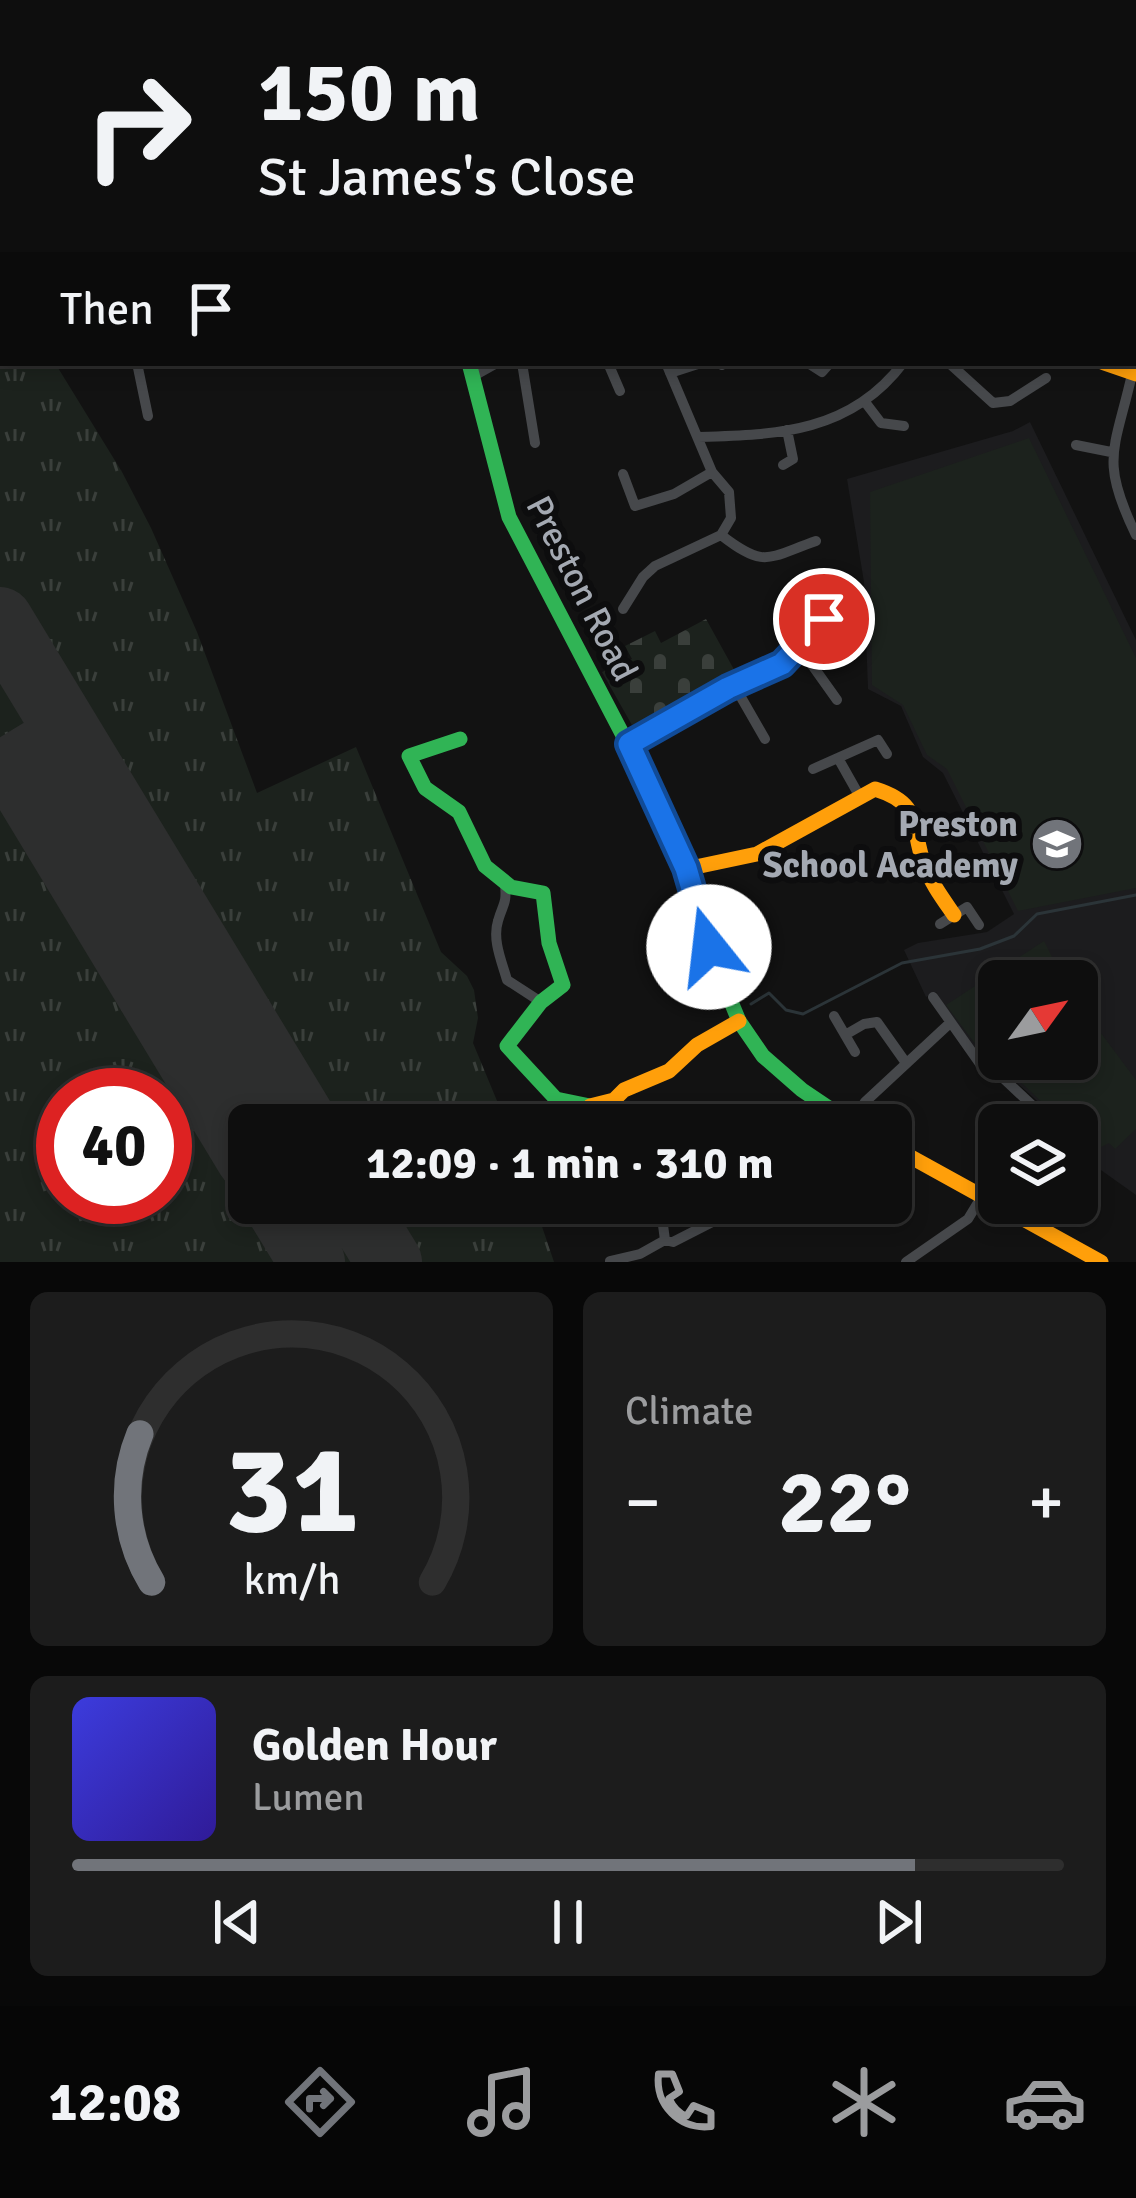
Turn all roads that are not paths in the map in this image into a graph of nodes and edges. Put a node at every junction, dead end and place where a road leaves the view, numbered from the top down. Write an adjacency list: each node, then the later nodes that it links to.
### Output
1 (138, 366): 13 (street)
2 (522, 366): 18 (street)
3 (609, 366): 10 (street)
4 (956, 366): 12 (street)
5 (900, 367): 11 (street)
6 (668, 368): 17 (street)
7 (471, 370): 34 (street, Preston Road)
8 (1134, 374): 20 (street)
9 (1046, 378): 12 (street)
10 (613, 385)
11 (865, 402): 15 (street); 16 (street)
12 (993, 403): 14 (street)
13 (148, 416)
14 (979, 416)
15 (904, 426)
16 (787, 430): 17 (street); 21 (street)
17 (699, 437): 22 (street)
18 (535, 442)
19 (1076, 445): 20 (street)
20 (1111, 452): 25 (street)
21 (783, 465)
22 (712, 472): 23 (street); 24 (street)
23 (623, 474)
24 (721, 535): 26 (street); 27 (street)
25 (1136, 535)
26 (816, 541)
27 (623, 609)
28 (824, 619): 29 (street)
29 (800, 648): 30 (street); 31 (street)
30 (734, 686): 33 (street); 34 (street)
31 (837, 700)
32 (460, 739): 40 (street)
33 (765, 739)
34 (629, 744): 39 (street, Preston Road)
35 (887, 754): 36 (street)
36 (838, 758): 37 (street); 38 (street)
37 (813, 769)
38 (860, 797): 39 (street); 41 (street)
39 (686, 868): 46 (street, Preston Road)
40 (505, 884): 44 (street); 44 (street)
41 (954, 916): 42 (street)
42 (979, 925)
43 (933, 997): 47 (street)
44 (541, 1002): 51 (street)
45 (834, 1016): 48 (street)
46 (740, 1021): 52 (street); 57 (street, Preston Road)
47 (950, 1024): 50 (street); 59 (street)
48 (845, 1036): 49 (street); 50 (street)
49 (854, 1052)
50 (906, 1063): 58 (street)
51 (556, 1100): 53 (street); 54 (street)
52 (614, 1100): 55 (street); 56 (street)
53 (555, 1104)
54 (580, 1104)
55 (599, 1104)
56 (614, 1104)
57 (823, 1104)
58 (865, 1104)
59 (1031, 1104)
60 (912, 1158): 61 (street)
61 (978, 1194)
62 (978, 1202): 68 (street)
63 (663, 1224): 66 (street)
64 (708, 1224): 66 (street)
65 (1032, 1224): 69 (street)
66 (665, 1240): 67 (street)
67 (610, 1262)
68 (906, 1262)
69 (1101, 1262)

